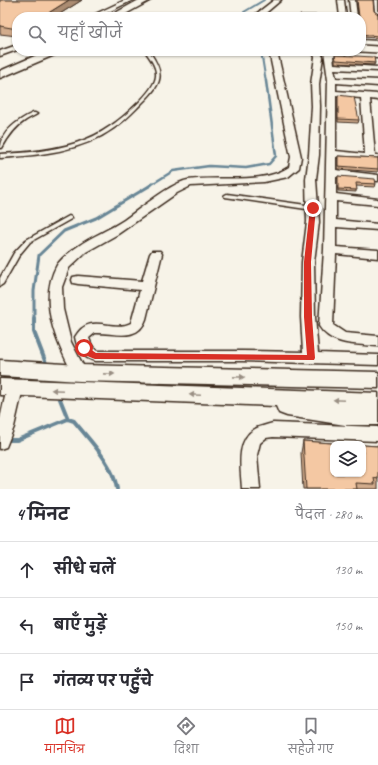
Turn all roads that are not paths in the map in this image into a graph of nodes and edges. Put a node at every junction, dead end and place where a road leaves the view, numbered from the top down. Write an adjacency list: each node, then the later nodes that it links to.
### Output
1 (130, 0): 8 (street)
2 (278, 0): 11 (street)
3 (341, 0): 12 (street)
4 (352, 0): 13 (street)
5 (377, 0): 7 (street)
6 (151, 2): 9 (street); 10 (street)
7 (378, 8): 14 (street)
8 (103, 12)
9 (126, 12)
10 (137, 12)
11 (262, 12)
12 (342, 12)
13 (353, 12)
14 (378, 13)
15 (366, 42): 16 (street)
16 (378, 43)
17 (12, 49): 18 (street)
18 (0, 54)
19 (366, 55): 26 (street)
20 (18, 56): 27 (street)
21 (44, 56): 30 (street)
22 (150, 56): 39 (lane)
23 (274, 56): 60 (street)
24 (318, 56): 46 (street)
25 (329, 56): 28 (street)
26 (378, 56)
27 (0, 63)
28 (330, 66): 29 (street); 31 (street)
29 (378, 69)
30 (0, 75)
31 (332, 80): 32 (street); 33 (street)
32 (378, 83)
33 (331, 93): 34 (street); 38 (street)
34 (365, 96): 35 (street); 40 (street)
35 (378, 97)
36 (35, 114): 37 (lane)
37 (0, 147)
38 (331, 154): 40 (street); 41 (street)
39 (0, 156)
40 (374, 157)
41 (331, 173): 42 (street); 44 (street)
42 (378, 178)
43 (227, 196): 46 (lane)
44 (331, 197): 45 (street); 48 (street)
45 (378, 202)
46 (313, 208): 57 (street)
47 (69, 218): 54 (lane)
48 (331, 223): 49 (street); 50 (street)
49 (378, 227)
50 (330, 250): 52 (street); 56 (street)
51 (156, 254): 55 (street)
52 (378, 254)
53 (78, 280): 55 (street)
54 (0, 284)
55 (146, 286): 59 (street)
56 (378, 341)
57 (311, 358): 58 (street); 59 (street)
58 (378, 360)
59 (178, 366): 60 (street, one-way to 59); 62 (street, one-way to 62)
60 (75, 373): 61 (street)
61 (7, 378): 63 (street, one-way to 61); 67 (street)
62 (378, 380)
63 (258, 398): 64 (street, one-way to 63); 65 (street)
64 (378, 402)
65 (378, 416)
66 (378, 434): 68 (street)
67 (0, 442)
68 (251, 489)

